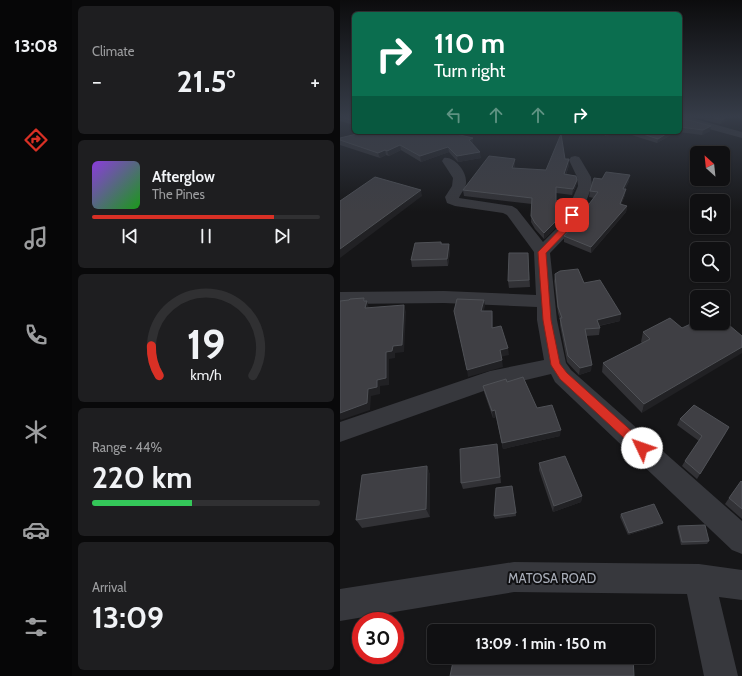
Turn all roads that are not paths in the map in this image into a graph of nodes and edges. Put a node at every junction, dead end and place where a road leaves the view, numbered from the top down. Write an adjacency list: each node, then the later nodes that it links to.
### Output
1 (575, 160): 3 (street)
2 (448, 161): 3 (street)
3 (542, 252): 5 (street)
4 (340, 298): 5 (street)
5 (546, 301): 6 (street)
6 (556, 365): 7 (street); 8 (street)
7 (340, 432)
8 (742, 540)
9 (699, 579): 10 (street, MATOSA ROAD); 11 (street, MATOSA ROAD); 12 (street)
10 (742, 585)
11 (340, 605)
12 (721, 676)

